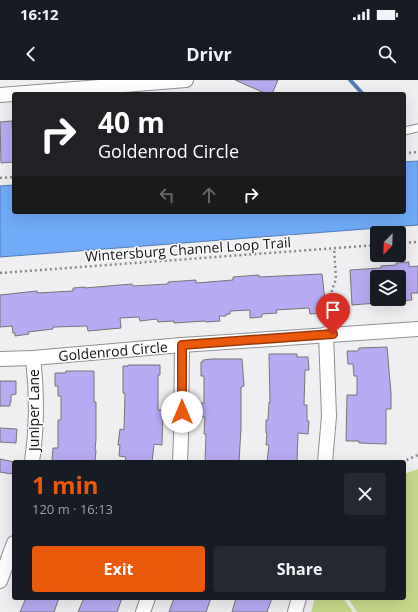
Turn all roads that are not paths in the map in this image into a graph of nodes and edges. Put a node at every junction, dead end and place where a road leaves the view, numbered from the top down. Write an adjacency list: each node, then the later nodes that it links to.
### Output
1 (186, 80): 2 (street)
2 (37, 92)
3 (12, 94): 4 (street)
4 (0, 95)
5 (418, 128): 6 (lane)
6 (406, 131)
7 (418, 329): 8 (street, Goldenrod Circle)
8 (330, 334): 9 (street, Goldenrod Circle); 14 (street)
9 (182, 345): 10 (street, Goldenrod Circle); 13 (street)
10 (33, 358): 11 (street, Goldenrod Circle); 12 (street, Juniper Lane)
11 (0, 360)
12 (32, 460)
13 (180, 460)
14 (325, 460)
15 (12, 548): 16 (street)
16 (0, 581)
17 (147, 600): 19 (street)
18 (298, 600): 20 (street)
19 (143, 612)
20 (295, 612)

